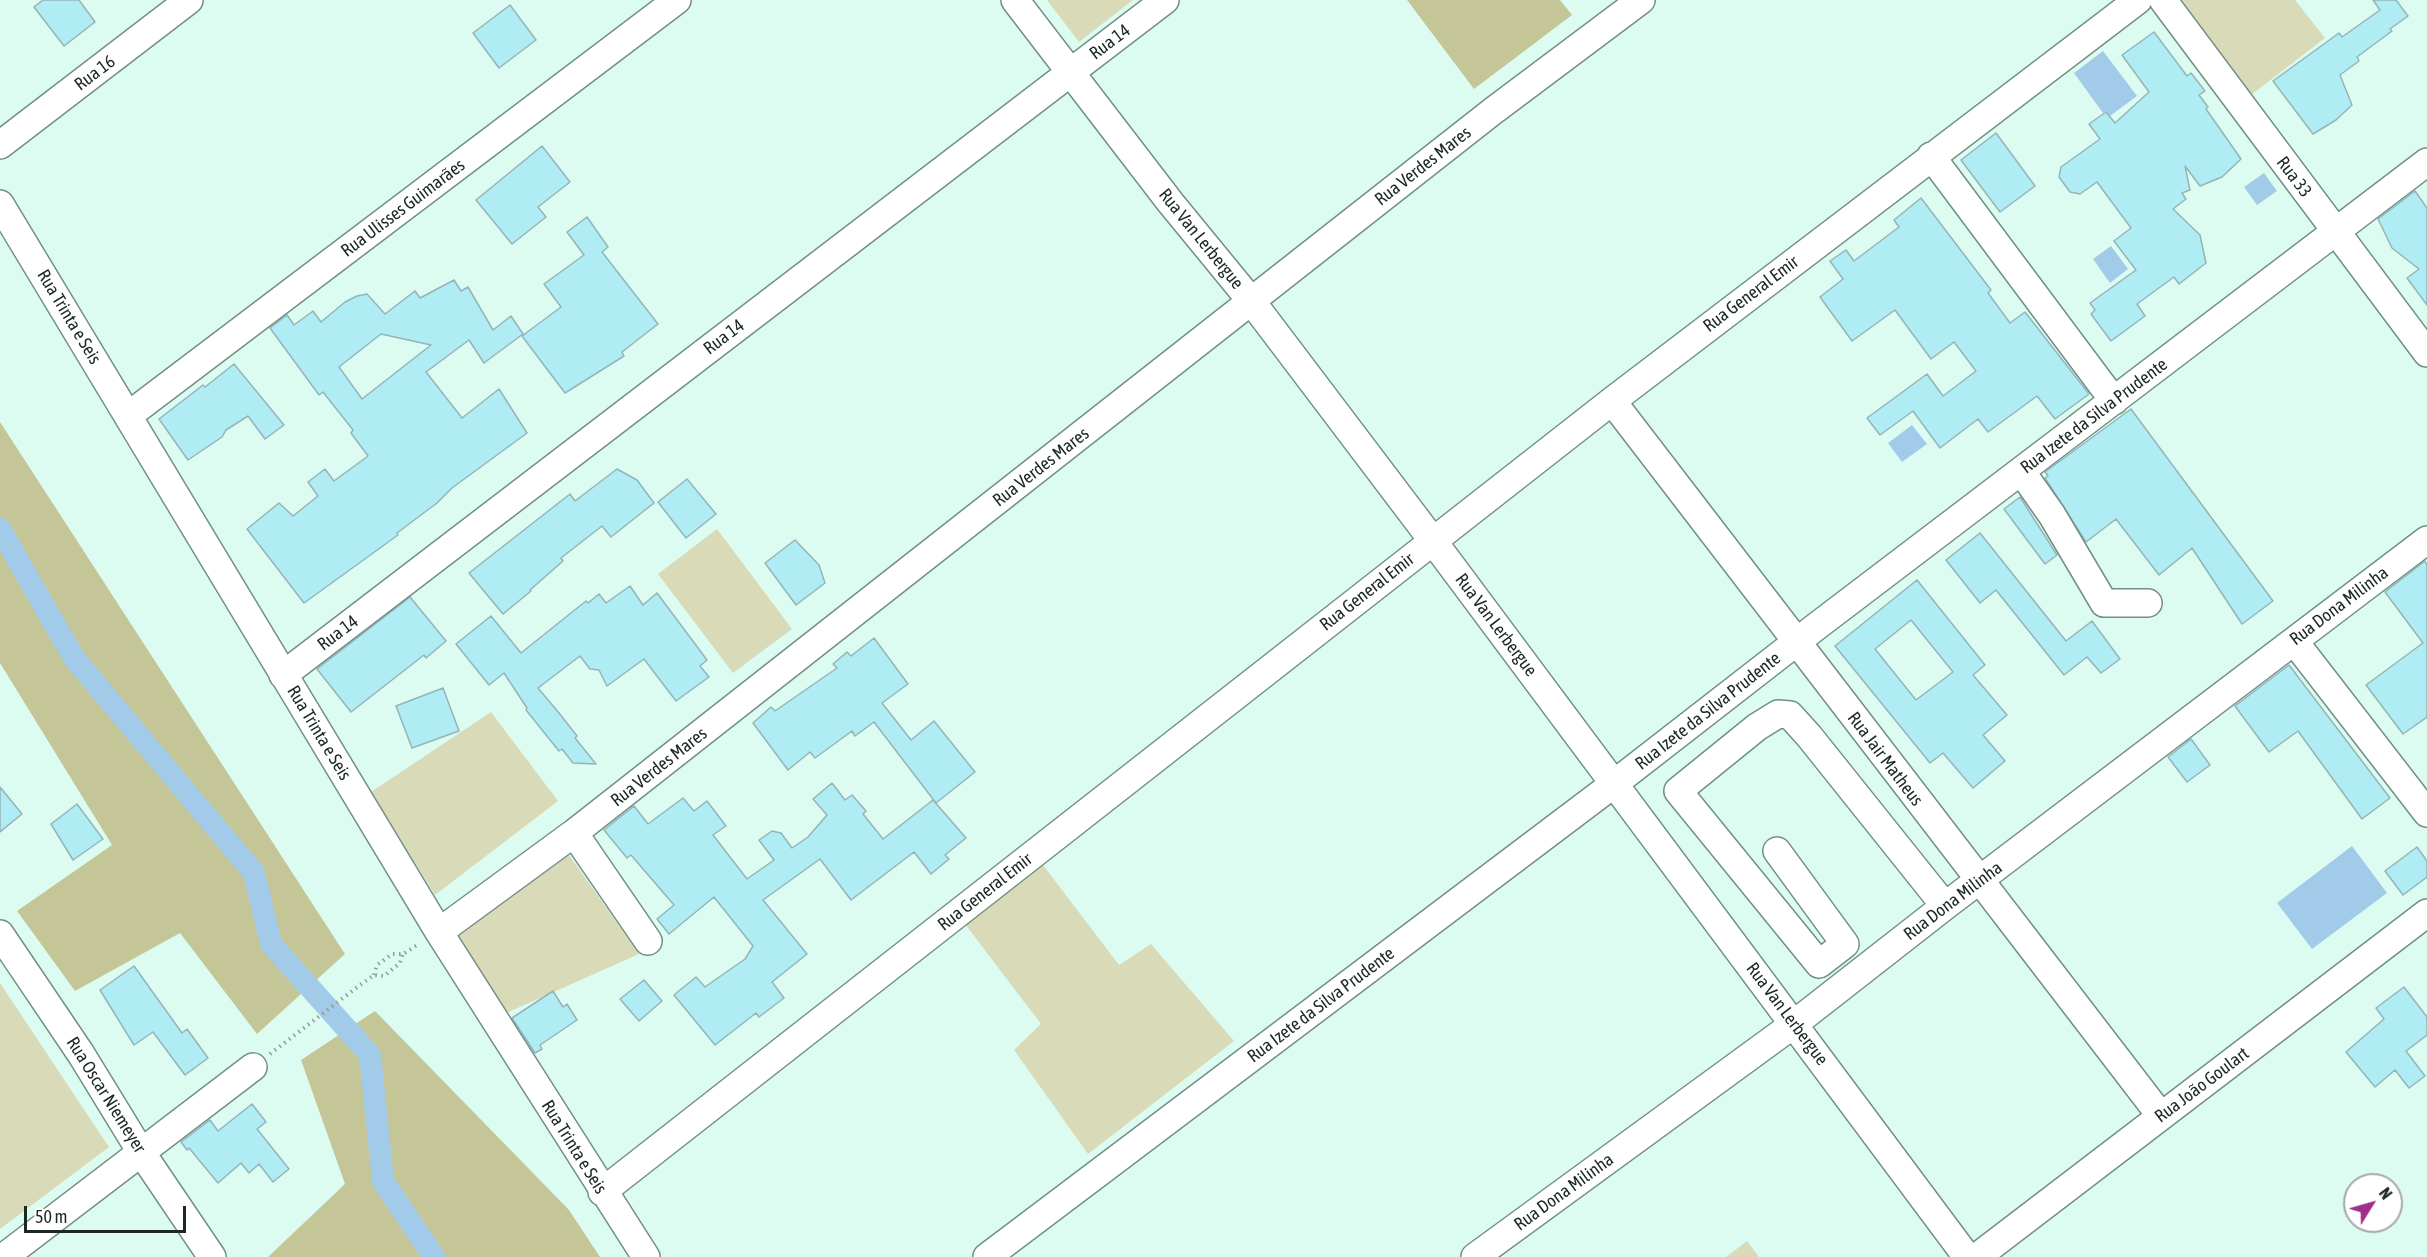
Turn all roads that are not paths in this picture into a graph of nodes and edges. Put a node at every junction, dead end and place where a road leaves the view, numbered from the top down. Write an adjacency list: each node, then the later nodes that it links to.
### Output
1 (189, 0): 9 (street, Rua 16)
2 (677, 0): 18 (street, Rua Ulisses Guimarães)
3 (1015, 0): 8 (street, Rua Van Lerbergue)
4 (1166, 0): 8 (street, Rua 14)
5 (1641, 0): 14 (street, Rua Verdes Mares)
6 (2138, 0): 10 (street, Rua General Emir)
7 (2163, 0): 13 (street, Rua 33)
8 (1071, 72): 14 (street, Rua Van Lerbergue); 25 (street, Rua 14)
9 (0, 145)
10 (1931, 156): 16 (street, Rua General Emir); 17 (street)
11 (2427, 162): 13 (street, Rua Izete da Silva Prudente)
12 (0, 204): 18 (street, Rua Trinta e Seis)
13 (2335, 231): 15 (street, Rua 33); 17 (street, Rua Izete da Silva Prudente)
14 (1252, 302): 21 (street, Rua Van Lerbergue); 28 (street, Rua Verdes Mares)
15 (2427, 353)
16 (1612, 401): 21 (street, Rua General Emir); 24 (street, Rua Jair Matheus)
17 (2114, 401): 19 (street, Rua Izete da Silva Prudente)
18 (129, 415): 25 (street, Rua Trinta e Seis)
19 (2021, 471): 22 (street); 24 (street, Rua Izete da Silva Prudente)
20 (2427, 540): 23 (street, Rua Dona Milinha)
21 (1433, 541): 26 (street, Rua Van Lerbergue); 40 (street, Rua General Emir)
22 (2148, 603)
23 (2294, 641): 27 (street); 30 (street, Rua Dona Milinha)
24 (1798, 643): 26 (street, Rua Izete da Silva Prudente); 30 (street, Rua Jair Matheus)
25 (283, 675): 33 (street, Rua Trinta e Seis)
26 (1615, 783): 36 (street, Rua Van Lerbergue); 44 (street, Rua Izete da Silva Prudente)
27 (2427, 813)
28 (574, 833): 33 (street, Rua Verdes Mares); 35 (street)
29 (1777, 851): 31 (street)
30 (1979, 881): 31 (street, Rua Dona Milinha); 38 (street, Rua Jair Matheus)
31 (1945, 906): 36 (street, Rua Dona Milinha)
32 (2427, 913): 38 (street, Rua João Goulart)
33 (439, 932): 40 (street, Rua Trinta e Seis)
34 (0, 934): 39 (street, Rua Oscar Niemeyer)
35 (648, 941)
36 (1794, 1024): 45 (street, Rua Dona Milinha); 46 (street, Rua Van Lerbergue)
37 (253, 1067): 39 (street)
38 (2161, 1116): 47 (street, Rua João Goulart)
39 (141, 1152): 41 (street); 42 (street, Rua Oscar Niemeyer)
40 (602, 1192): 43 (street, Rua Trinta e Seis)
41 (4, 1257)
42 (212, 1257)
43 (646, 1257)
44 (987, 1257)
45 (1475, 1257)
46 (1966, 1257)
47 (1977, 1257)

